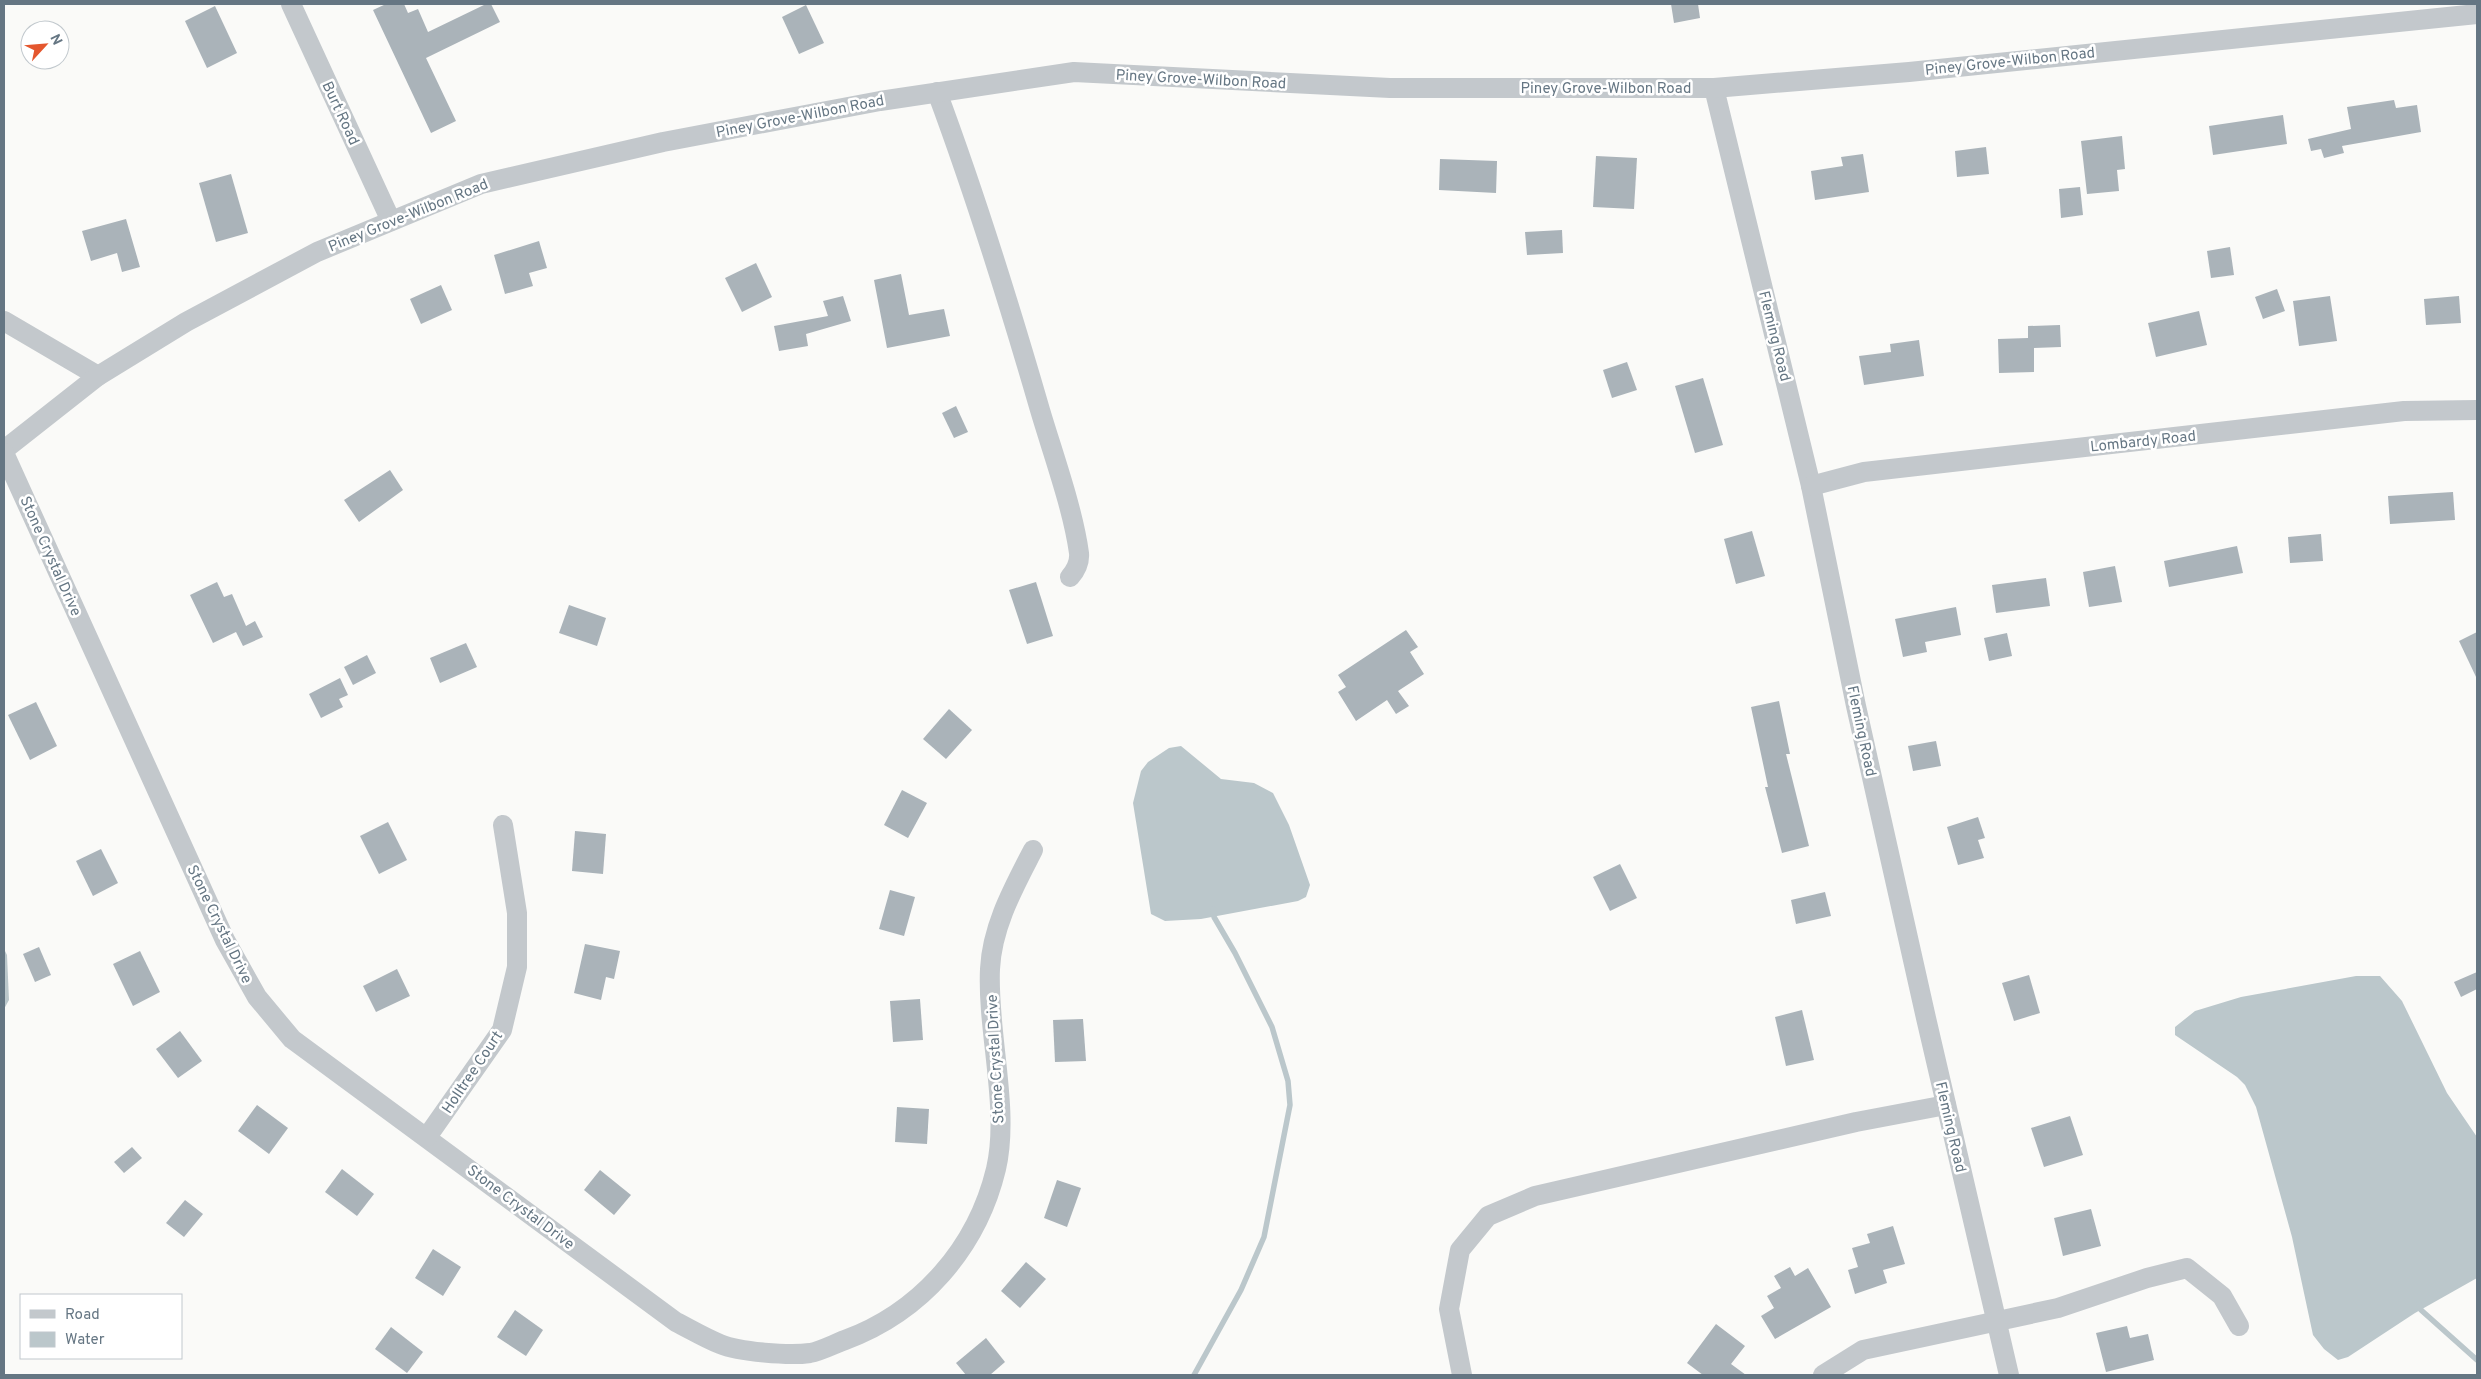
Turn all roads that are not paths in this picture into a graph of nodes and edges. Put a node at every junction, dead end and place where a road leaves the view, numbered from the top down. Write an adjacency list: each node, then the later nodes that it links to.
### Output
1 (290, 4): 5 (street, Burt Road)
2 (2477, 14): 3 (street, Piney Grove-Wilbon Road)
3 (1714, 88): 4 (street, Piney Grove-Wilbon Road); 10 (street, Fleming Road)
4 (937, 92): 5 (street, Piney Grove-Wilbon Road); 11 (street)
5 (391, 221): 7 (street, Piney Grove-Wilbon Road)
6 (4, 321): 7 (street)
7 (98, 376): 9 (street, Piney Grove-Wilbon Road)
8 (2477, 410): 10 (street, Lombardy Road)
9 (4, 451): 15 (street, Stone Crystal Drive)
10 (1811, 486): 14 (street, Fleming Road)
11 (1070, 577)
12 (503, 825): 15 (street, Holltree Court)
13 (1033, 850): 15 (street, Stone Crystal Drive)
14 (1946, 1105): 16 (street, Fleming Road); 18 (street)
15 (427, 1137)
16 (1996, 1322): 17 (street); 19 (street); 20 (street, Fleming Road)
17 (2239, 1326)
18 (1462, 1375)
19 (1823, 1375)
20 (2009, 1375)

